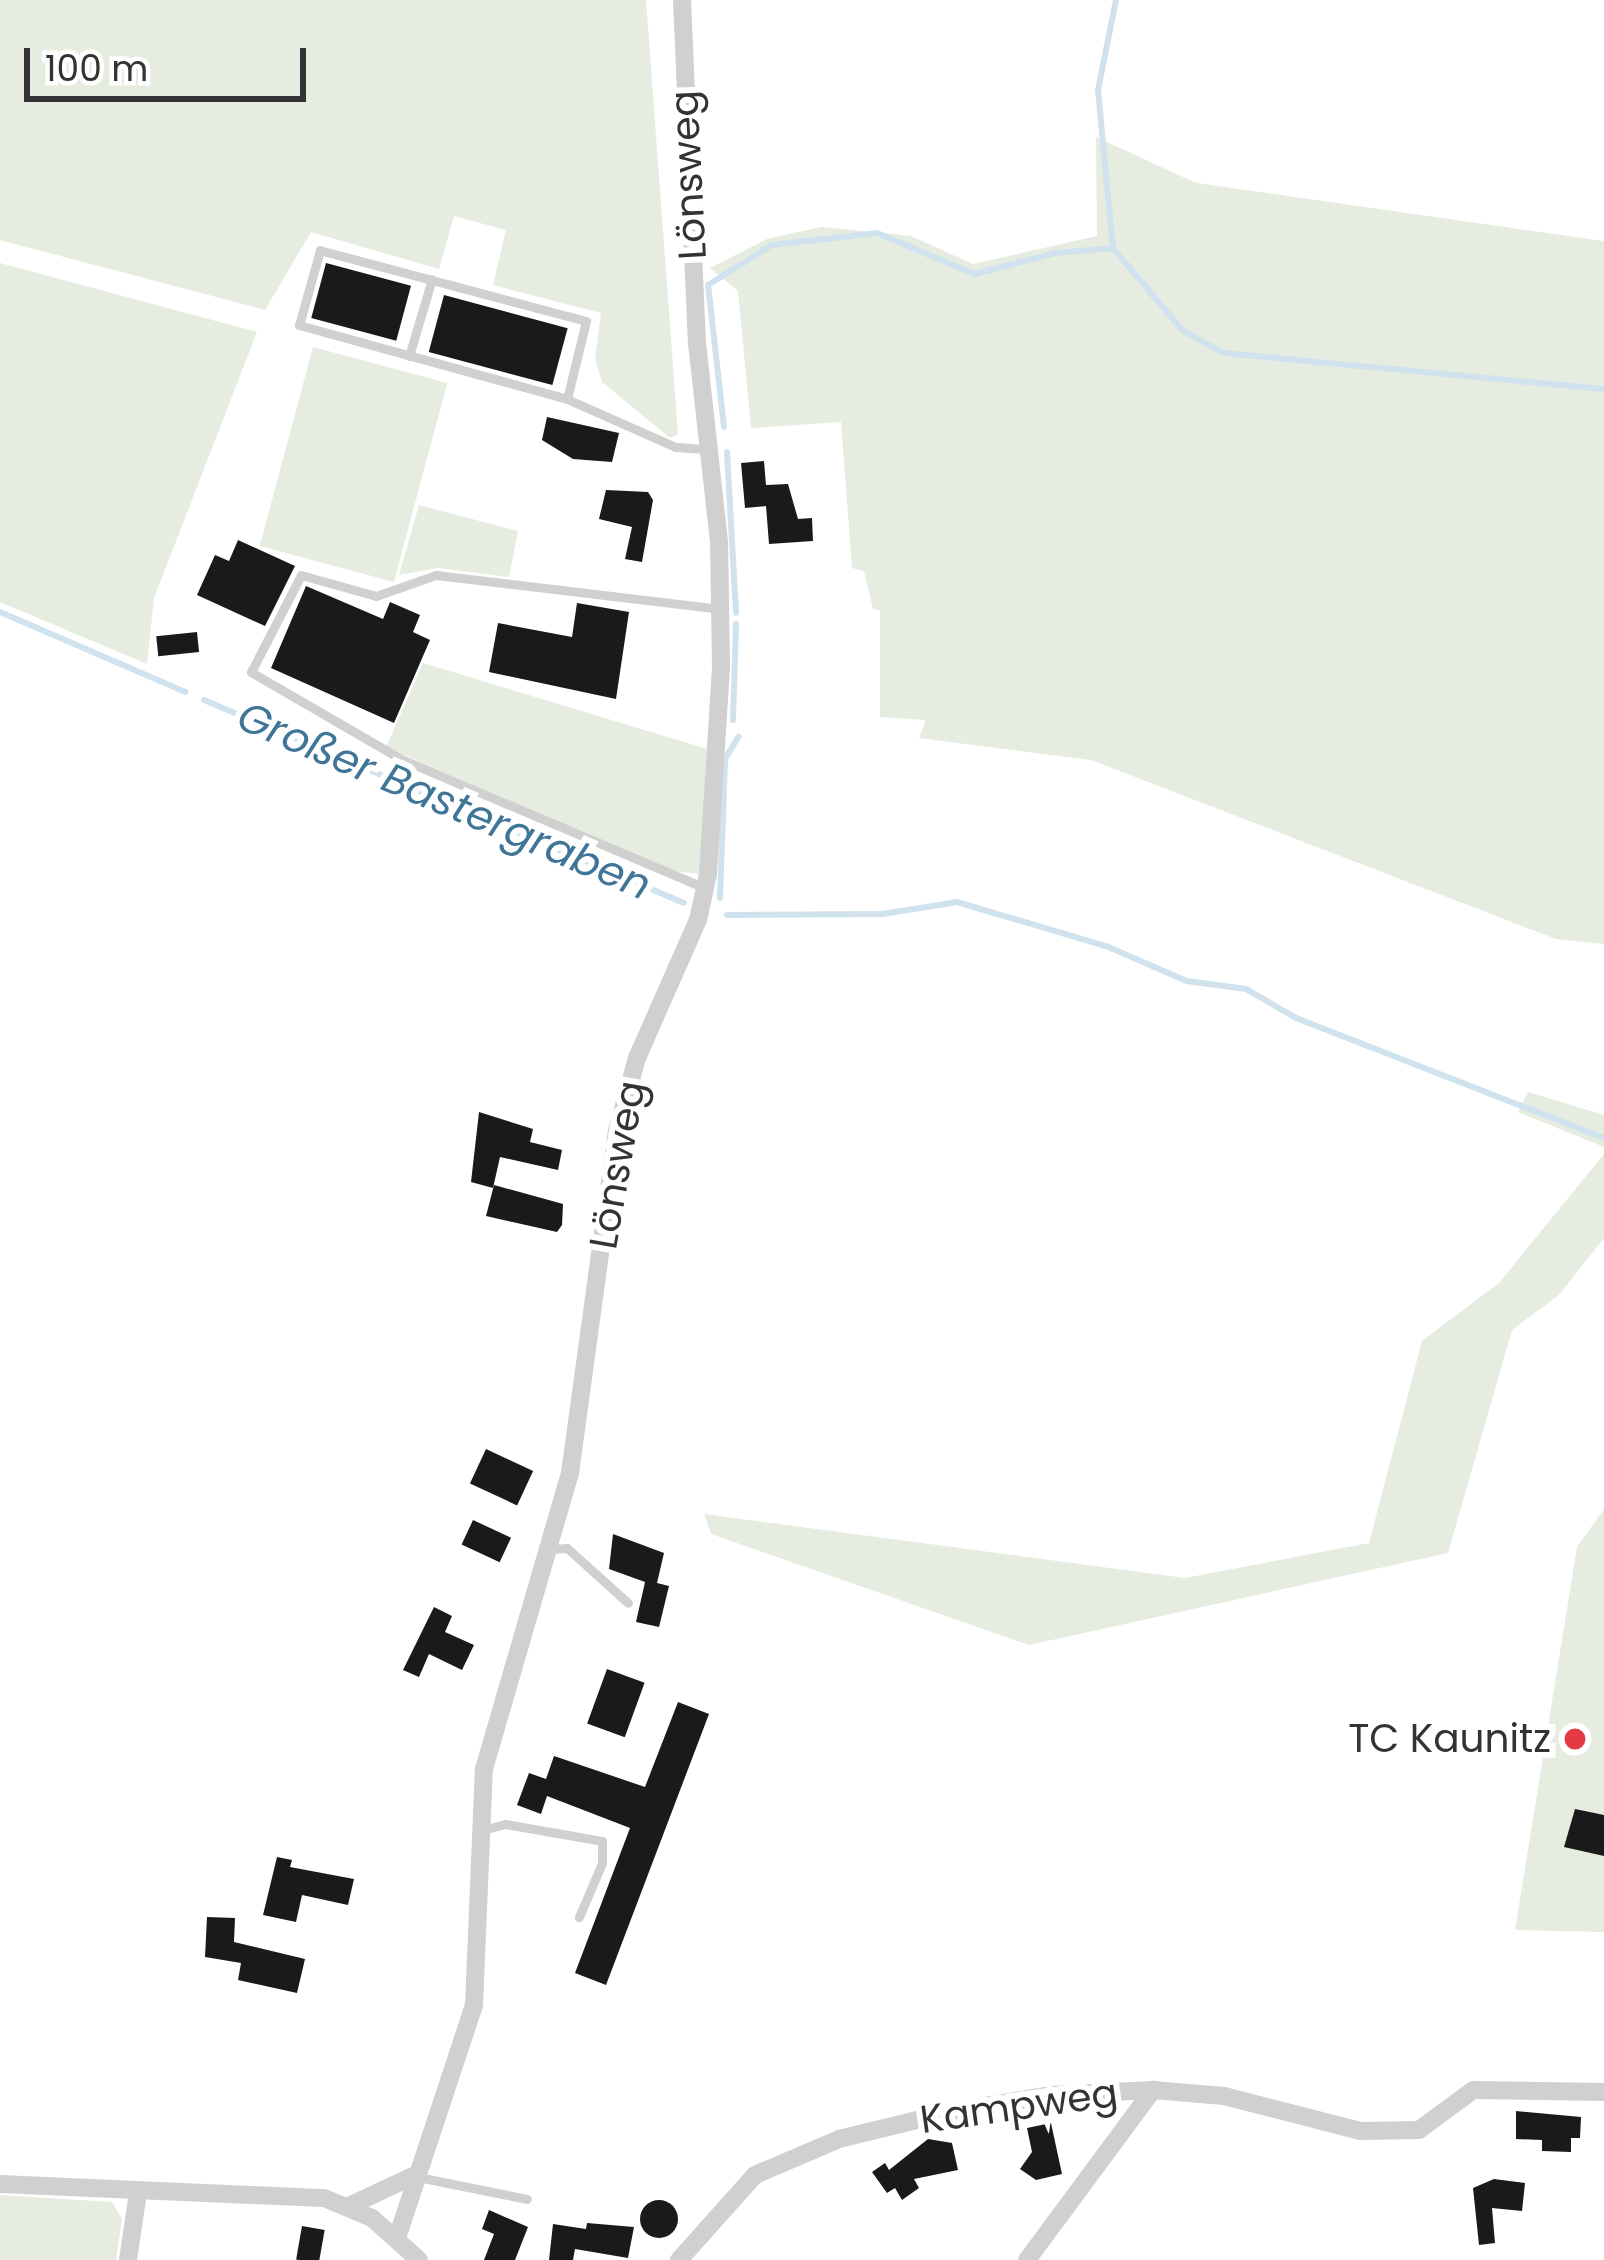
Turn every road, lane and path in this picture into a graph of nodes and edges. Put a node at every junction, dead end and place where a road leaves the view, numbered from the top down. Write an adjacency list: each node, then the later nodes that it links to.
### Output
1 (682, 0): 5 (street, Lönsweg)
2 (432, 279): 3 (lane); 3 (lane); 4 (lane)
3 (409, 356): 4 (lane)
4 (567, 399): 5 (lane)
5 (709, 449): 6 (street, Lönsweg)
6 (720, 609): 7 (street, Lönsweg); 7 (lane)
7 (705, 888): 8 (street, Lönsweg)
8 (552, 1550): 9 (lane); 10 (street, Lönsweg)
9 (628, 1603)
10 (479, 1831): 11 (lane); 14 (street, Lönsweg)
11 (579, 1917)
12 (1153, 2090): 13 (street, Kampweg); 22 (street, Kampweg); 23 (street)
13 (1604, 2092)
14 (413, 2176): 17 (lane); 18 (street); 19 (street, Lönsweg)
15 (0, 2184): 16 (street)
16 (138, 2192): 18 (street); 20 (street)
17 (526, 2199)
18 (347, 2207): 19 (street)
19 (397, 2238): 21 (street)
20 (128, 2260)
21 (419, 2260)
22 (679, 2260)
23 (1027, 2260)

